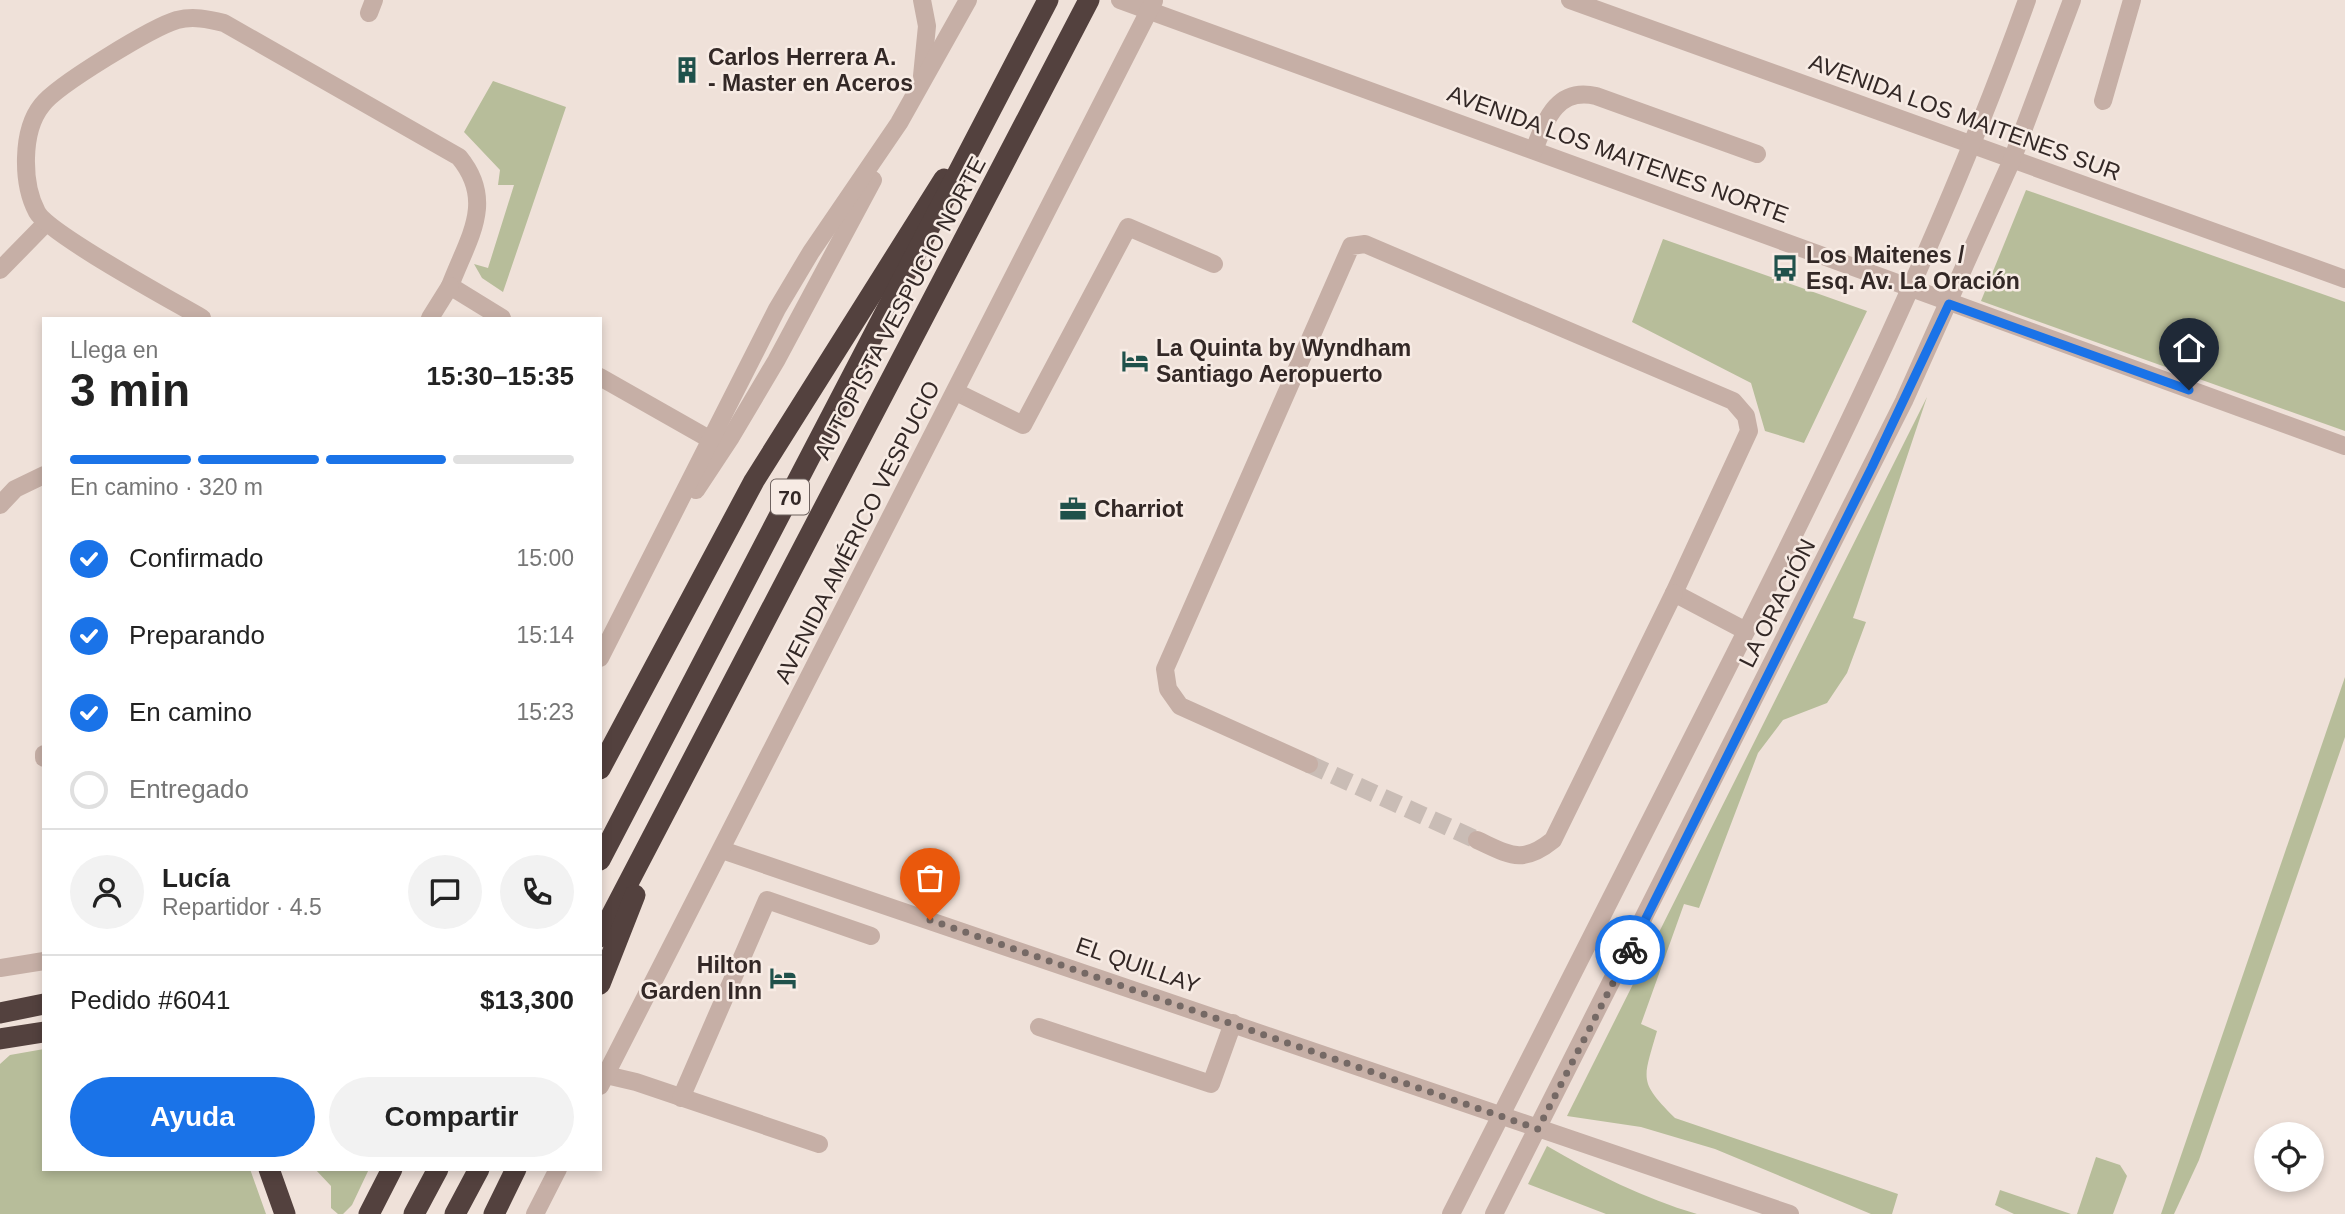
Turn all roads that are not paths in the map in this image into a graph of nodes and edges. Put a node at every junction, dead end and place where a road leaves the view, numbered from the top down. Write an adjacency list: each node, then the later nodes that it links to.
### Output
1 (922, 0): 11 (street)
2 (968, 0): 11 (street)
3 (1048, 0): 14 (highway, AUTOPISTA VESPUCIO NORTE / 70)
4 (1089, 0): 41 (highway, AUTOPISTA VESPUCIO NORTE / 70)
5 (1120, 0): 10 (street, AVENIDA LOS MAITENES NORTE)
6 (1570, 0): 15 (street, AVENIDA LOS MAITENES SUR)
7 (2028, 0): 15 (street, LA ORACIÓN)
8 (2072, 0): 18 (street, LA ORACIÓN)
9 (2132, 0): 12 (street)
10 (1152, 5): 16 (street, AVENIDA LOS MAITENES NORTE); 30 (street, AVENIDA AMÉRICO VESPUCIO)
11 (920, 87): 13 (street)
12 (2102, 101)
13 (900, 123): 31 (street); 35 (street)
14 (980, 134): 40 (highway); 44 (highway, AUTOPISTA VESPUCIO NORTE / 70)
15 (1973, 146): 18 (street, AVENIDA LOS MAITENES SUR); 24 (street, LA ORACIÓN)
16 (1534, 150): 17 (street); 24 (street, AVENIDA LOS MAITENES NORTE)
17 (1757, 154)
18 (2012, 160): 22 (street, AVENIDA LOS MAITENES SUR); 25 (street, LA ORACIÓN)
19 (45, 224): 21 (street); 23 (street); 26 (street)
20 (1214, 264): 30 (street)
21 (0, 269)
22 (2345, 279)
23 (450, 286): 27 (street); 28 (street)
24 (1913, 287): 25 (street, AVENIDA LOS MAITENES NORTE); 37 (street, LA ORACIÓN)
25 (1949, 304): 32 (street, AVENIDA LOS MAITENES NORTE); 59 (street, LA ORACIÓN)
26 (200, 317)
27 (431, 317)
28 (500, 317)
29 (602, 378): 31 (street)
30 (956, 392): 43 (street, AVENIDA AMÉRICO VESPUCIO)
31 (711, 440): 35 (street)
32 (2345, 446)
33 (42, 476): 34 (street)
34 (0, 505)
35 (672, 519): 38 (street)
36 (1674, 593): 37 (street); 39 (street); 42 (street)
37 (1746, 631): 58 (street, LA ORACIÓN)
38 (602, 654)
39 (1309, 764)
40 (602, 765)
41 (676, 793): 45 (highway, AUTOPISTA VESPUCIO NORTE / 70); 49 (highway)
42 (1477, 840)
43 (722, 850): 52 (street, EL QUILLAY); 56 (street, AVENIDA AMÉRICO VESPUCIO)
44 (602, 856)
45 (602, 933)
46 (871, 936): 57 (street)
47 (42, 961): 48 (street)
48 (0, 968)
49 (602, 979)
50 (42, 1004): 51 (highway)
51 (0, 1013)
52 (1233, 1023): 53 (street); 58 (street, EL QUILLAY)
53 (1039, 1027)
54 (42, 1032): 55 (highway)
55 (0, 1039)
56 (603, 1081): 57 (street)
57 (681, 1098): 60 (street)
58 (1501, 1115): 59 (street, EL QUILLAY); 73 (street, LA ORACIÓN)
59 (1538, 1129): 74 (street, LA ORACIÓN); 75 (street, EL QUILLAY)
60 (819, 1144)
61 (270, 1171): 67 (highway)
62 (391, 1171): 68 (highway)
63 (437, 1171): 69 (highway)
64 (478, 1171): 70 (highway)
65 (515, 1171): 71 (highway)
66 (557, 1171): 72 (street)
67 (285, 1214)
68 (369, 1214)
69 (414, 1214)
70 (455, 1214)
71 (494, 1214)
72 (535, 1214)
73 (1451, 1214)
74 (1494, 1214)
75 (1790, 1214)

